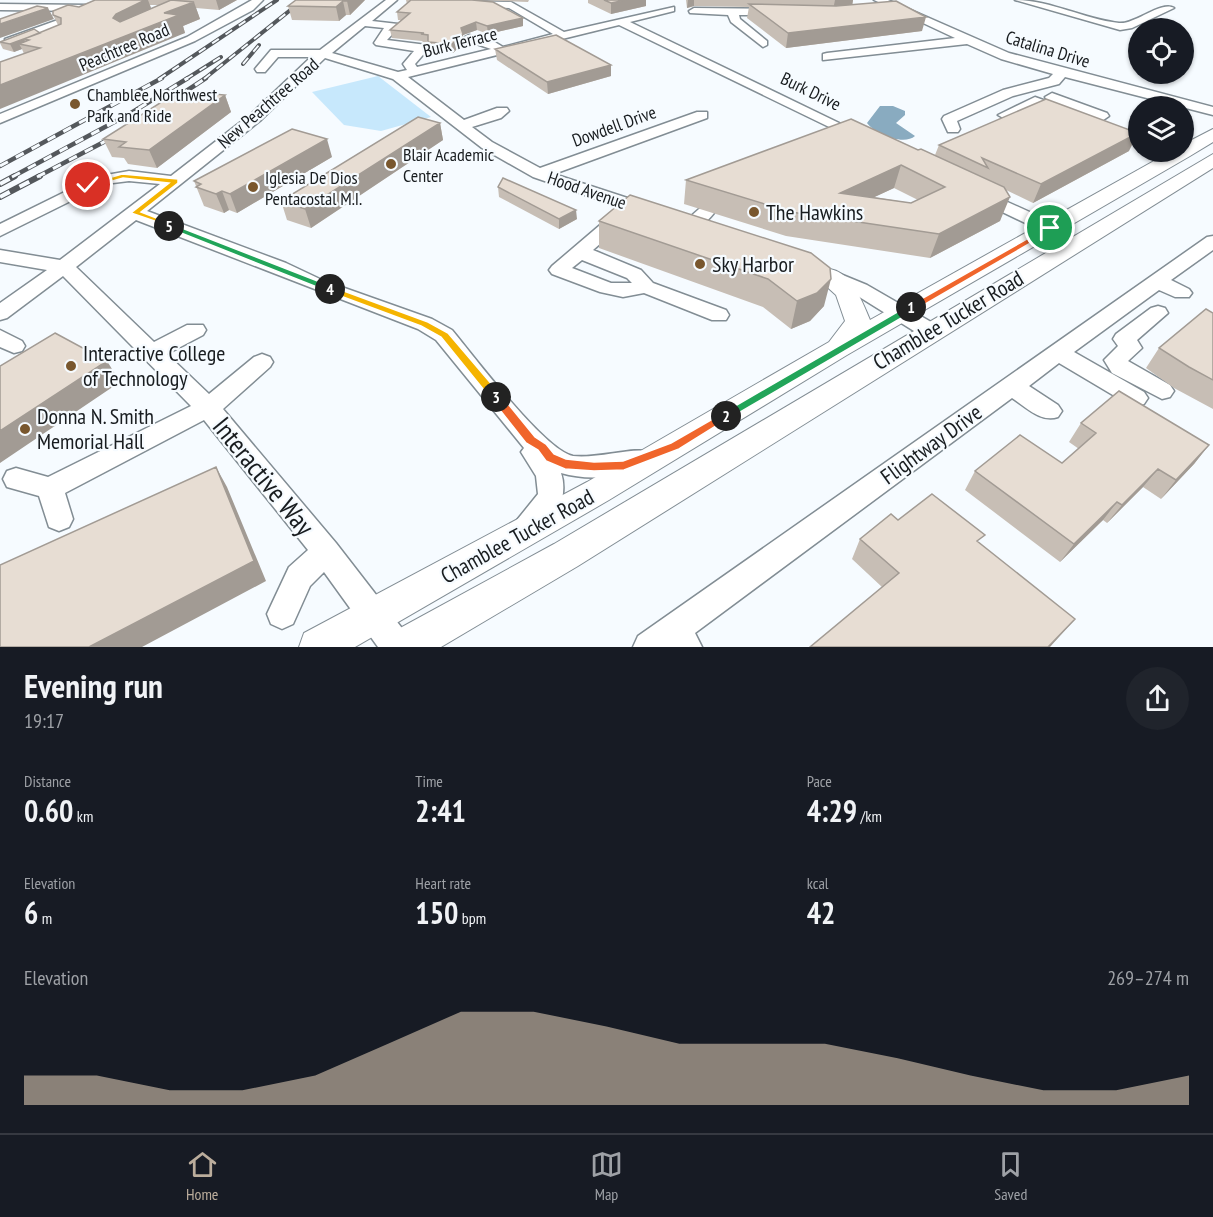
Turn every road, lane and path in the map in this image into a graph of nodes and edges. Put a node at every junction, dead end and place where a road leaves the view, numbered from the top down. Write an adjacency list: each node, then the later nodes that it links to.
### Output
1 (6, 0): 6 (street); 9 (street)
2 (258, 0): 15 (street, Peachtree Road)
3 (392, 0): 18 (street, New Peachtree Road)
4 (416, 0): 24 (street)
5 (1020, 0): 11 (street)
6 (0, 1)
7 (676, 3): 19 (street, Burk Terrace)
8 (876, 5): 27 (street, Catalina Drive)
9 (99, 7): 10 (street); 16 (street); 29 (street)
10 (0, 8)
11 (1169, 8)
12 (694, 11): 13 (street)
13 (733, 12): 20 (street); 20 (street)
14 (214, 15): 15 (street)
15 (233, 16): 35 (street, Peachtree Road)
16 (86, 19)
17 (587, 20): 19 (street, Burk Drive)
18 (361, 25): 22 (street, New Peachtree Road); 39 (street)
19 (617, 25): 24 (street, Burk Terrace); 52 (street, Burk Drive)
20 (741, 25): 28 (street)
21 (66, 27): 25 (street)
22 (344, 31): 23 (street); 31 (street, New Peachtree Road)
23 (327, 35)
24 (562, 35): 30 (street, Burk Terrace)
25 (54, 37)
26 (469, 38): 30 (street)
27 (968, 40): 32 (street); 37 (street, Catalina Drive)
28 (763, 43)
29 (1, 44)
30 (500, 50): 39 (street, Burk Terrace)
31 (331, 56): 33 (street, Hood Avenue); 34 (street, Hood Avenue); 57 (street, New Peachtree Road)
32 (827, 57)
33 (270, 58)
34 (381, 69): 39 (street, Hood Avenue); 40 (street)
35 (112, 72): 38 (street); 46 (street, Peachtree Road)
36 (442, 72): 39 (street)
37 (1061, 74): 41 (street); 43 (street, Catalina Drive)
38 (134, 75)
39 (404, 75): 47 (street, Hood Avenue)
40 (361, 76)
41 (1029, 88): 48 (street); 49 (street)
42 (502, 111): 47 (street)
43 (1213, 111)
44 (1005, 114): 48 (street)
45 (702, 115): 56 (street, Dowdell Drive)
46 (0, 119)
47 (452, 122): 56 (street, Hood Avenue)
48 (1091, 122): 50 (street)
49 (953, 129)
50 (1112, 130)
51 (1213, 134): 53 (main road, Chamblee Tucker Road)
52 (875, 144)
53 (1194, 145)
54 (1213, 160): 79 (main road, Chamblee Tucker Road)
55 (1164, 162): 63 (main road, Chamblee Tucker Road)
56 (539, 174): 59 (street, Hood Avenue)
57 (176, 181): 60 (street, New Peachtree Road); 64 (street)
58 (971, 190): 63 (street)
59 (633, 206): 62 (street, Hood Avenue); 67 (street)
60 (135, 213): 69 (street, New Peachtree Road); 89 (street)
61 (705, 213): 62 (street)
62 (690, 225): 65 (street, Hood Avenue)
63 (1050, 228): 75 (main road, Chamblee Tucker Road)
64 (0, 231)
65 (712, 233)
66 (1213, 241): 71 (street, Flightway Drive)
67 (580, 252): 72 (street); 72 (street)
68 (0, 256): 69 (street)
69 (64, 267): 74 (street, New Peachtree Road); 81 (street, Interactive Way)
70 (817, 271): 75 (street); 80 (main road)
71 (1157, 281): 73 (street); 82 (street, Flightway Drive)
72 (646, 287): 77 (street)
73 (1182, 293)
74 (0, 312)
75 (901, 313): 79 (street); 80 (main road, Chamblee Tucker Road)
76 (1158, 313): 85 (street)
77 (719, 315)
78 (195, 330): 81 (street)
79 (930, 330): 101 (main road, Chamblee Tucker Road)
80 (838, 349): 90 (main road, Chamblee Tucker Road)
81 (152, 353): 87 (street, Interactive Way)
82 (1058, 353): 84 (street, Flightway Drive); 86 (street)
83 (262, 362): 87 (street)
84 (1011, 386): 88 (street); 98 (street, Flightway Drive)
85 (1162, 391)
86 (1136, 398)
87 (208, 408): 92 (street); 95 (street, Interactive Way)
88 (1050, 411)
89 (531, 440): 90 (street); 94 (street)
90 (675, 446): 94 (main road, Chamblee Tucker Road)
91 (16, 479): 92 (street)
92 (50, 488): 93 (street)
93 (59, 519)
94 (499, 546): 97 (main road, Chamblee Tucker Road)
95 (326, 552): 96 (street); 97 (street, Interactive Way)
96 (282, 614)
97 (373, 616): 99 (main road, Chamblee Tucker Road); 100 (street, Interactive Way)
98 (669, 642)
99 (318, 647)
100 (397, 647)
101 (405, 647)

